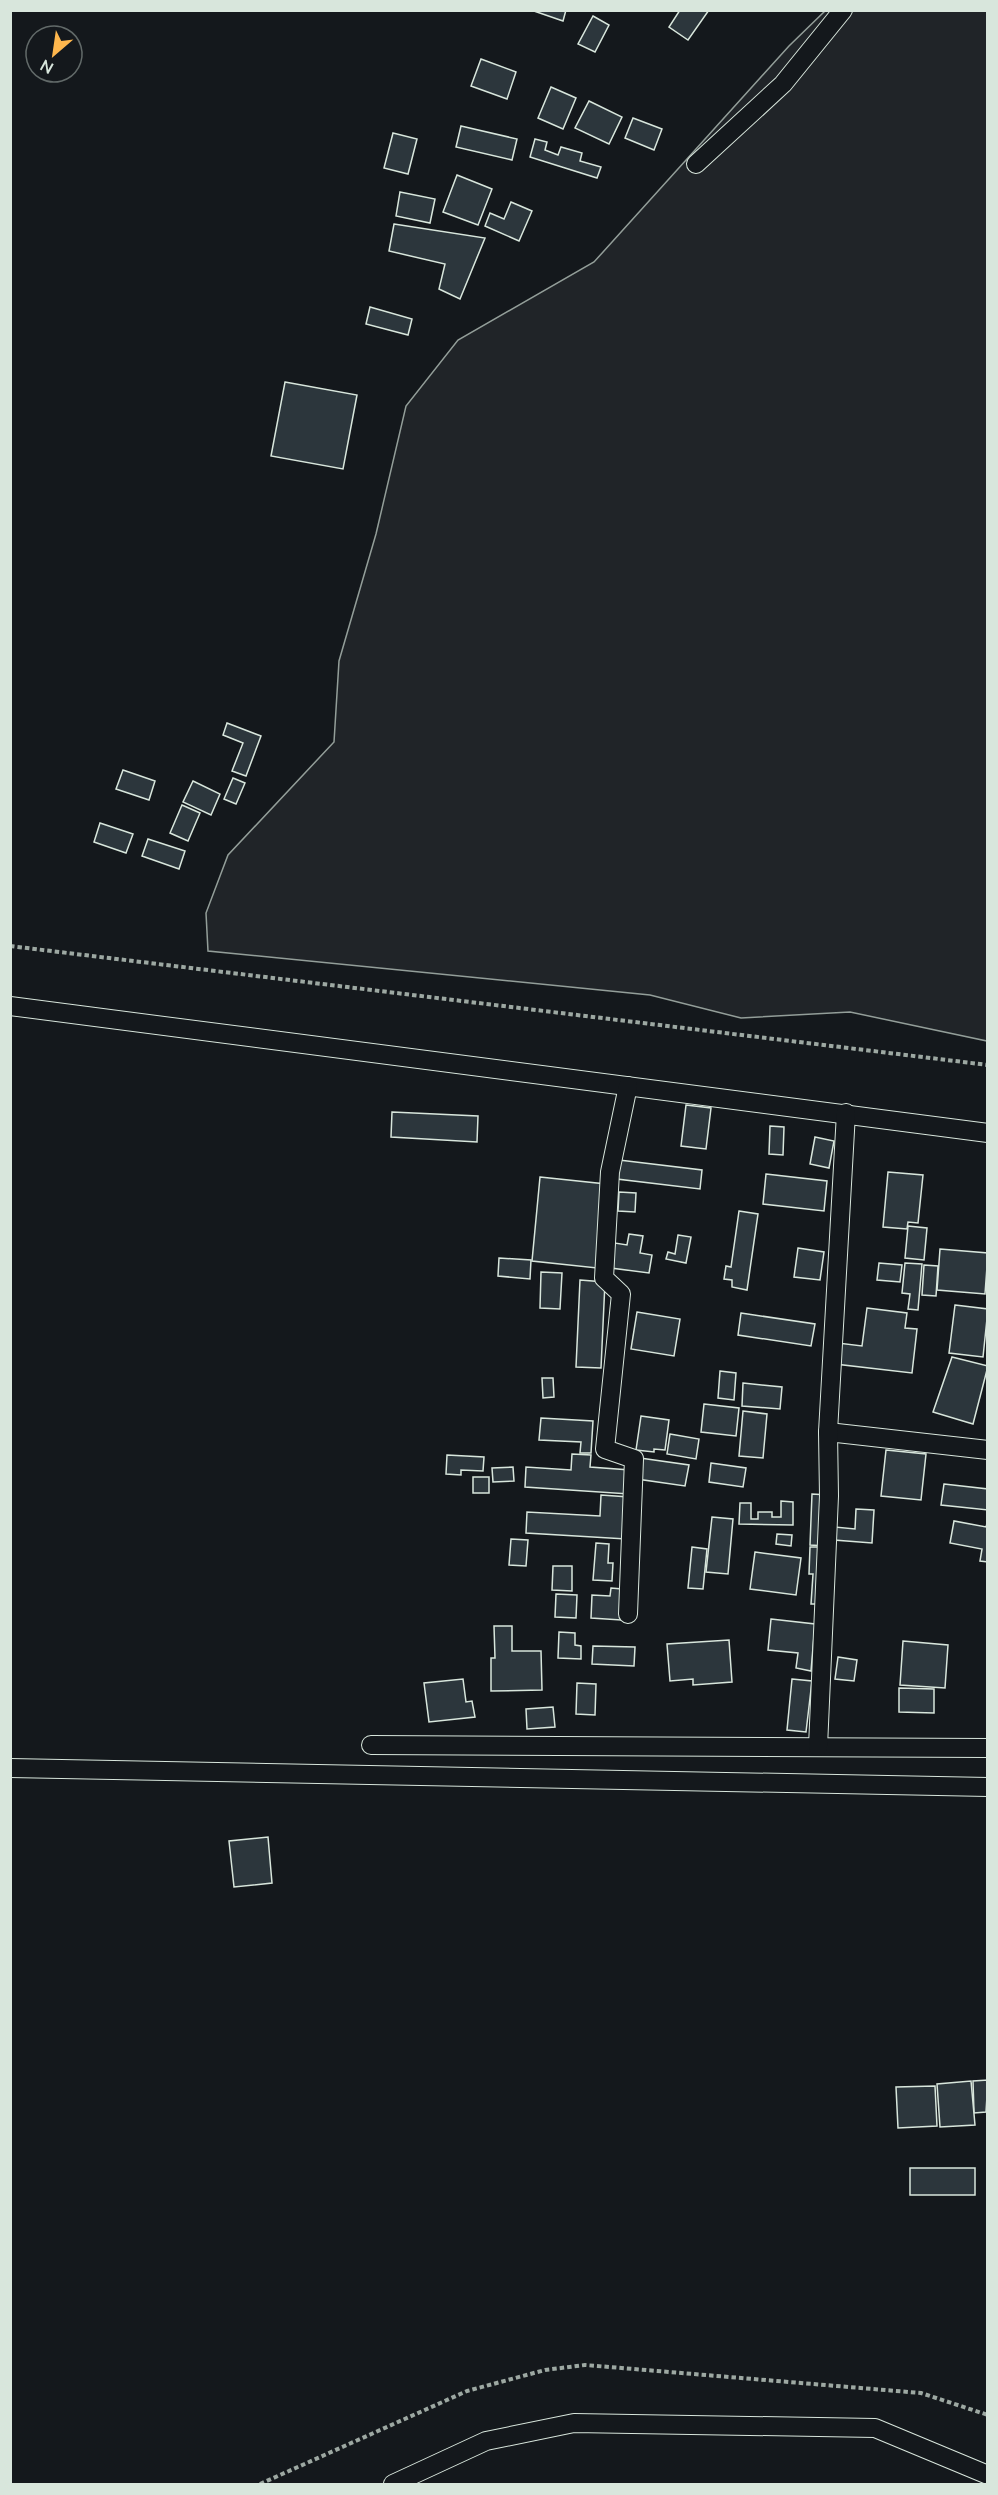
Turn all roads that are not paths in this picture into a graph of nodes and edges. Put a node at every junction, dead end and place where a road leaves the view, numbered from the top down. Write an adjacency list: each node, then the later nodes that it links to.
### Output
1 (843, 10): 2 (street)
2 (696, 164)
3 (10, 1006): 4 (street)
4 (628, 1086): 5 (street); 9 (street)
5 (846, 1113): 6 (street); 7 (street)
6 (987, 1134)
7 (828, 1432): 8 (street); 11 (street)
8 (987, 1450)
9 (628, 1614)
10 (371, 1745): 11 (street)
11 (818, 1747): 12 (street)
12 (987, 1748)
13 (10, 1768): 14 (street)
14 (987, 1787)
15 (987, 2475): 16 (street)
16 (393, 2484)

